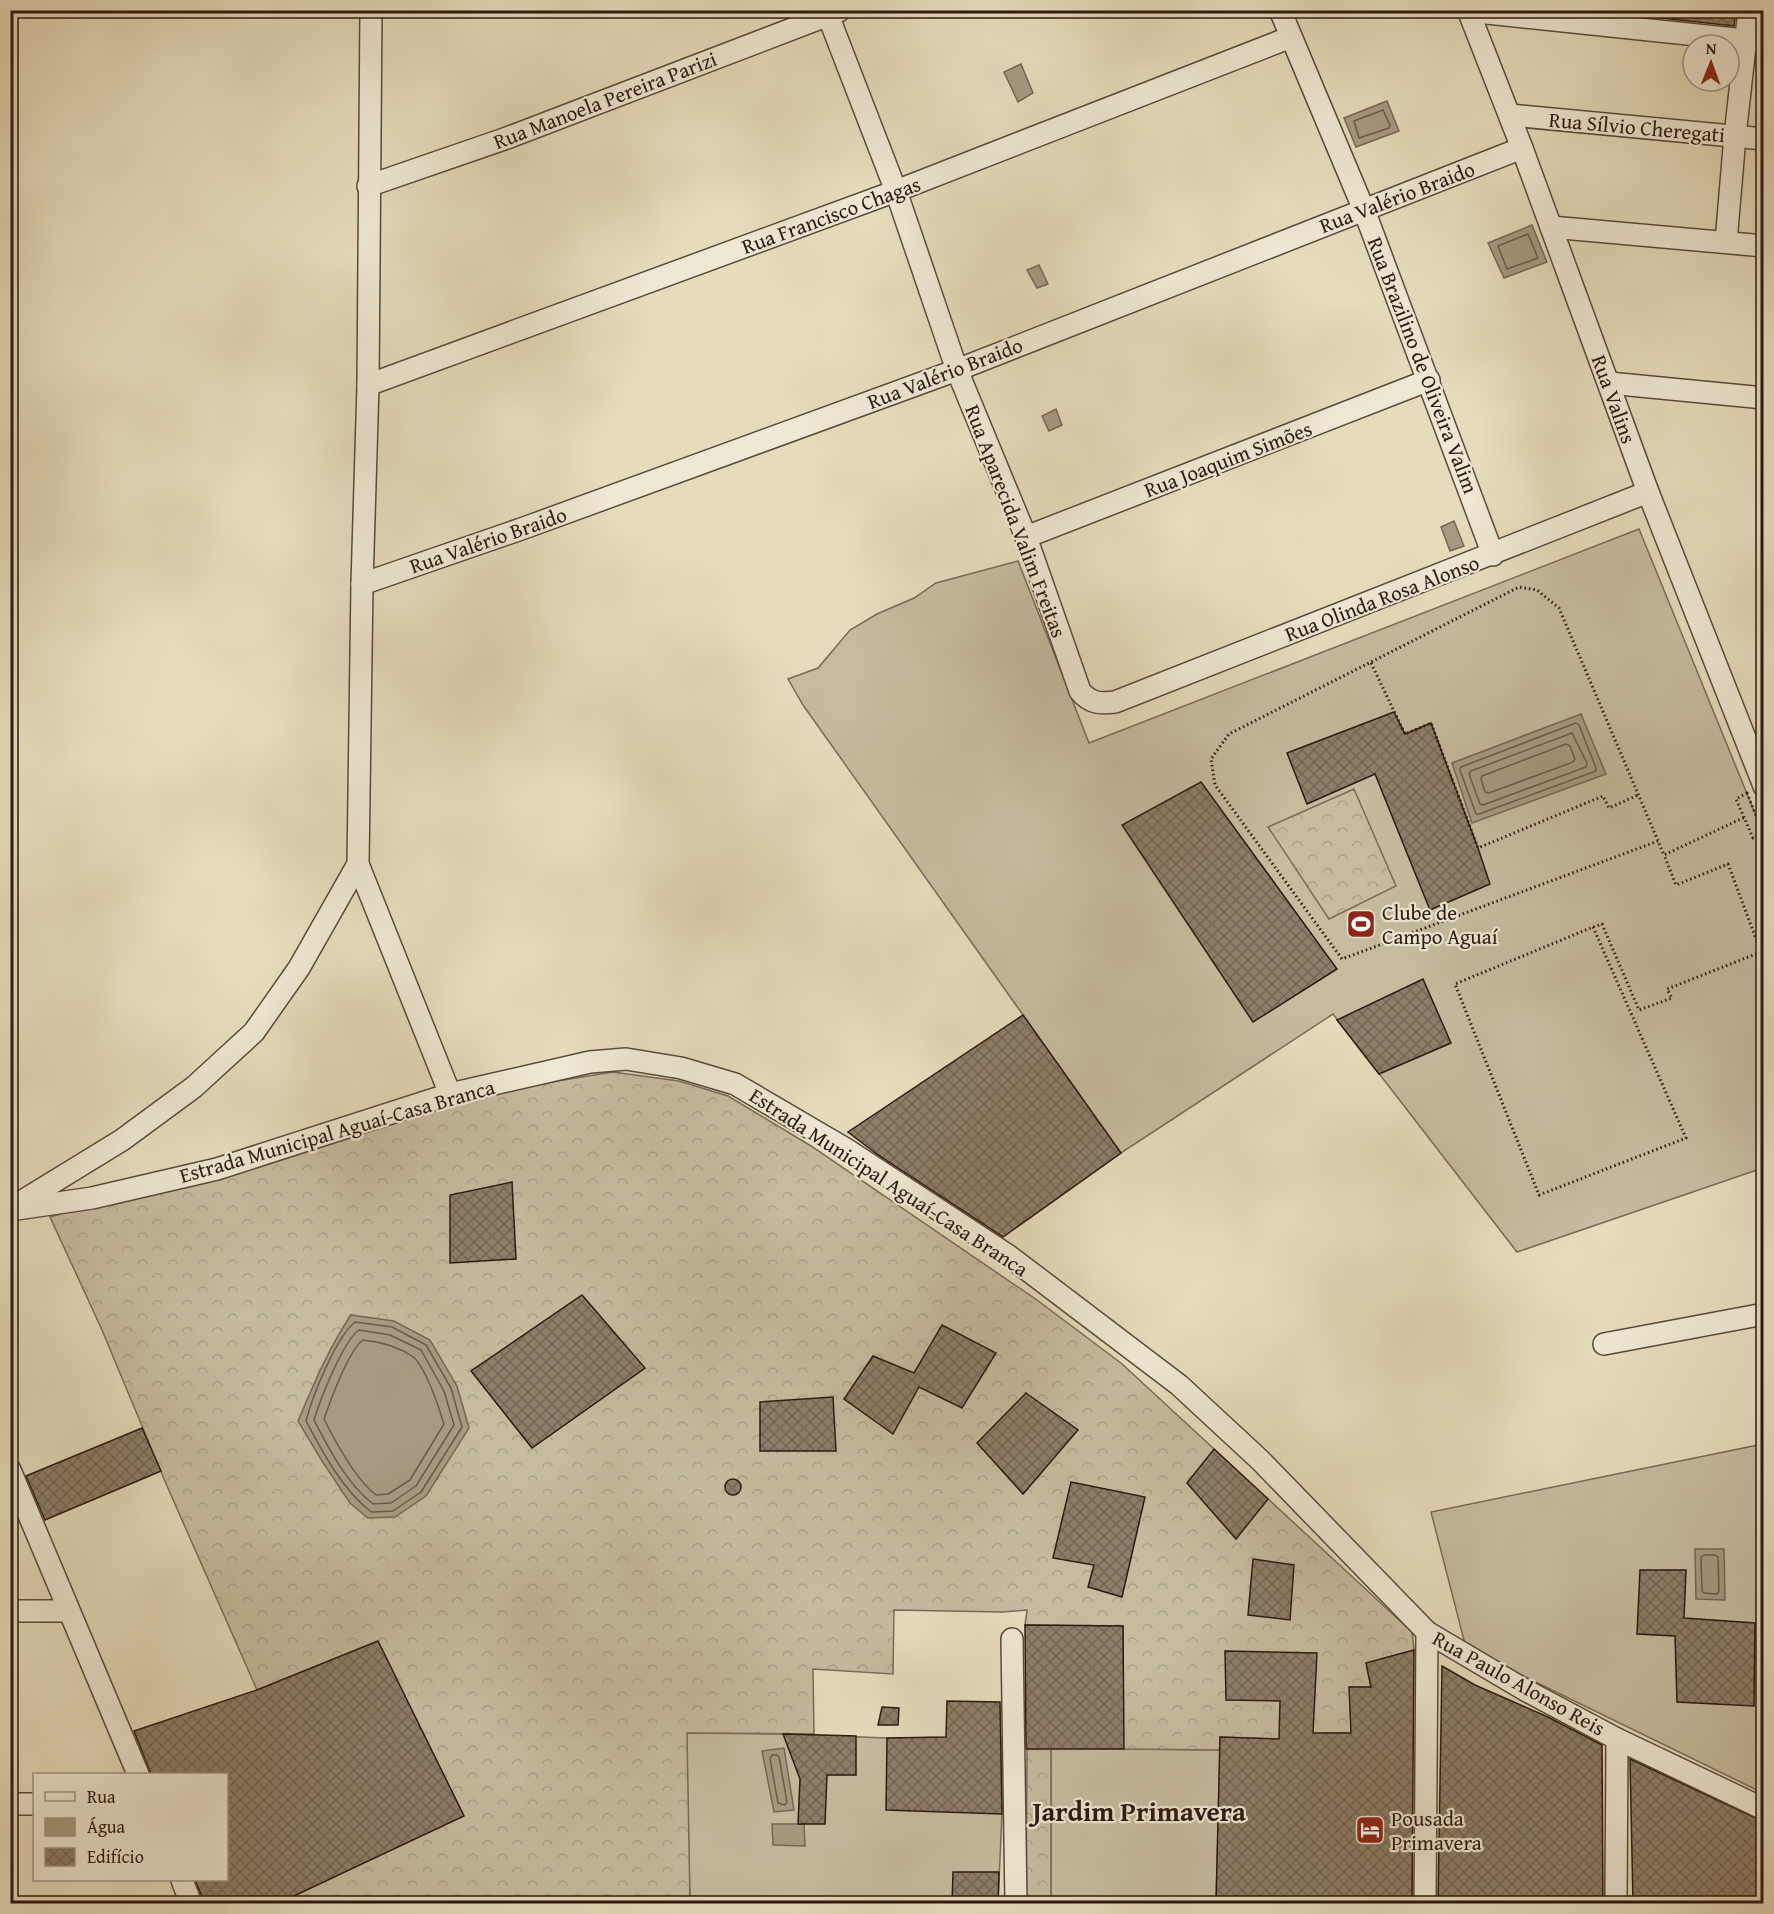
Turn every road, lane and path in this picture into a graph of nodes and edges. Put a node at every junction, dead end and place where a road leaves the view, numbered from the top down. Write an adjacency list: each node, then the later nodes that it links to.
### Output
1 (371, 10): 12 (street)
2 (1280, 10): 6 (street, Rua Brazilino de Oliveira Valim)
3 (1749, 10): 7 (street)
4 (1468, 11): 7 (street); 8 (street, Rua Valins)
5 (831, 12): 12 (street, Rua Manoela Pereira Parizi); 13 (street, Rua Aparecida Valim Freitas)
6 (1291, 37): 13 (street, Rua Francisco Chagas); 14 (street, Rua Brazilino de Oliveira Valim)
7 (1755, 41): 9 (street)
8 (1509, 115): 9 (street, Rua Sílvio Cheregati); 11 (street, Rua Valins)
9 (1735, 136): 10 (street, Rua Sílvio Cheregati); 16 (street)
10 (1764, 139)
11 (1522, 148): 14 (street, Rua Valério Braido); 15 (street, Rua Valins)
12 (368, 186): 21 (street)
13 (896, 191): 18 (street, Rua Aparecida Valim Freitas); 21 (street, Rua Francisco Chagas)
14 (1364, 210): 18 (street, Rua Valério Braido); 19 (street, Rua Brazilino de Oliveira Valim)
15 (1551, 227): 16 (street); 20 (street, Rua Valins)
16 (1726, 242): 17 (street)
17 (1764, 246)
18 (957, 370): 24 (street, Rua Aparecida Valim Freitas); 26 (street, Rua Valério Braido)
19 (1429, 380): 24 (street, Rua Joaquim Simões); 25 (street, Rua Brazilino de Oliveira Valim)
20 (1609, 383): 22 (street); 23 (street, Rua Valins)
21 (368, 386): 26 (street)
22 (1764, 398)
23 (1648, 492): 25 (street, Rua Olinda Rosa Alonso); 29 (street, Rua Valins)
24 (1026, 537): 28 (street, Rua Aparecida Valim Freitas)
25 (1493, 555): 28 (street, Rua Olinda Rosa Alonso)
26 (362, 584): 36 (street)
27 (1370, 663): 30 (path); 30 (path); 34 (path)
28 (1114, 702)
29 (1764, 786)
30 (1638, 795): 34 (path)
31 (1764, 811): 32 (path)
32 (1756, 814): 33 (path); 33 (path)
33 (1745, 817): 35 (path)
34 (1658, 841): 35 (path)
35 (1664, 855): 37 (path)
36 (358, 864): 38 (street); 39 (street)
37 (1593, 927): 37 (path)
38 (450, 1094): 39 (street, Estrada Municipal Aguaí-Casa Branca); 42 (street, Estrada Municipal Aguaí-Casa Branca)
39 (10, 1209)
40 (1764, 1314): 41 (street)
41 (1604, 1344)
42 (1179, 1385): 46 (street, Rua Paulo Alonso Reis)
43 (10, 1470): 45 (street)
44 (10, 1611): 45 (street)
45 (68, 1611): 49 (street)
46 (1427, 1632): 48 (street, Rua Paulo Alonso Reis); 56 (street)
47 (1012, 1639): 55 (street)
48 (1617, 1738): 52 (street, Rua Paulo Alonso Reis); 57 (street)
49 (138, 1773)
50 (10, 1804): 51 (street)
51 (33, 1804)
52 (1764, 1809)
53 (182, 1881): 54 (street)
54 (191, 1904)
55 (1016, 1904)
56 (1425, 1904)
57 (1616, 1904)

